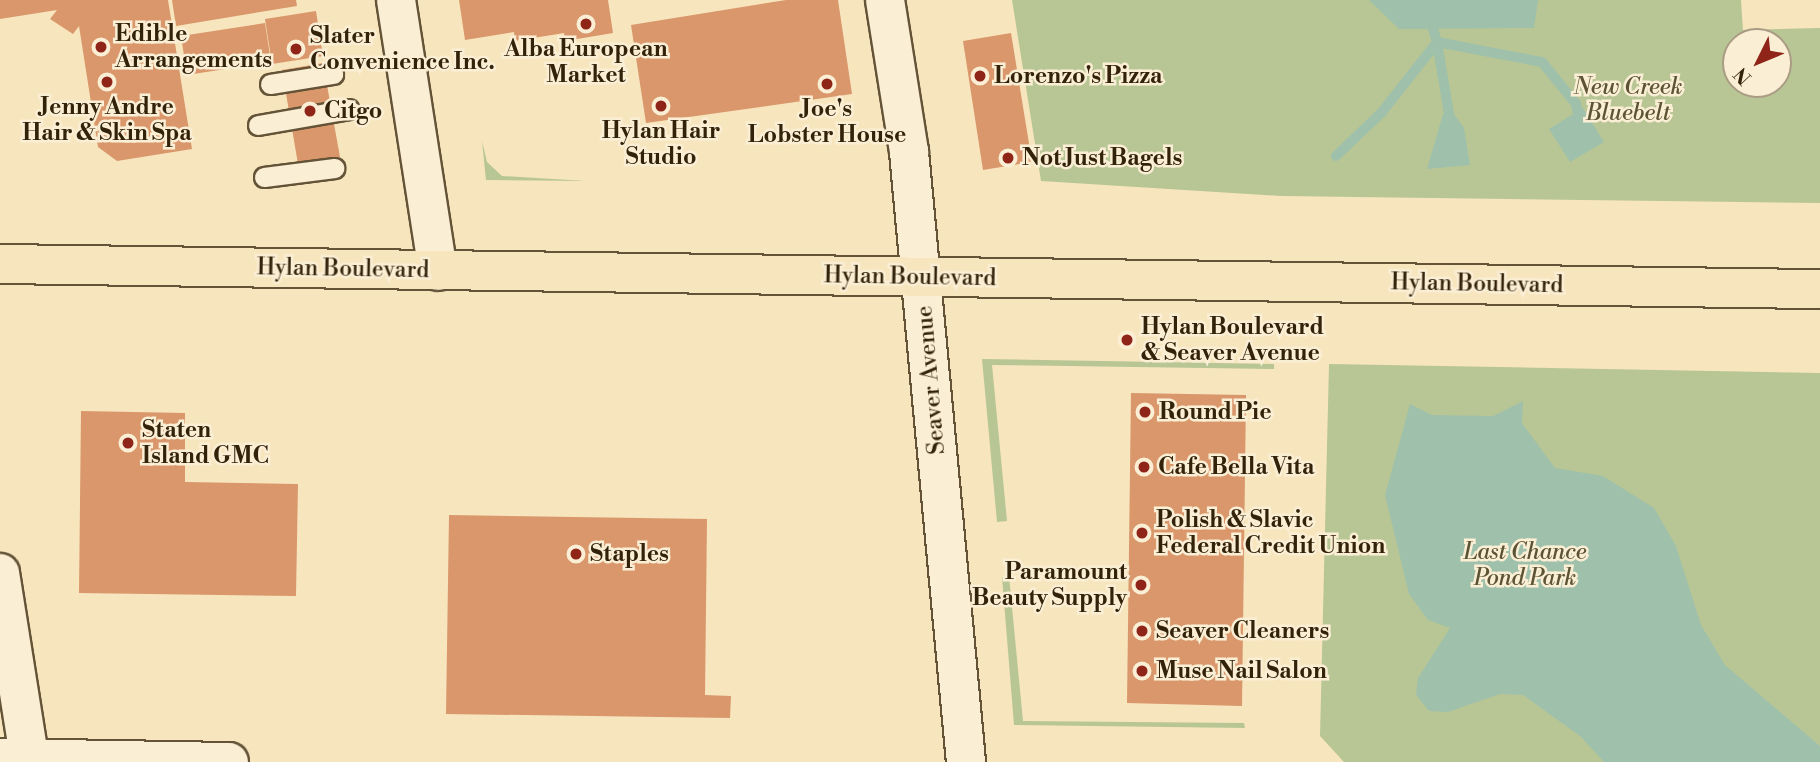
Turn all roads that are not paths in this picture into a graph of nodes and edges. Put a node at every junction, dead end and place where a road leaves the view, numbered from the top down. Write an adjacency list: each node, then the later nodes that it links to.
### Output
1 (396, 0): 10 (street)
2 (885, 0): 11 (street, Seaver Avenue)
3 (333, 74): 4 (lane)
4 (270, 84)
5 (349, 109): 6 (lane)
6 (258, 125)
7 (334, 168): 8 (lane)
8 (264, 177)
9 (0, 264): 10 (main road, Hylan Boulevard)
10 (438, 271): 11 (main road, Hylan Boulevard)
11 (922, 278): 12 (main road, Hylan Boulevard); 16 (street, Seaver Avenue)
12 (1820, 289)
13 (0, 573): 14 (street)
14 (20, 760): 15 (street)
15 (229, 762)
16 (966, 762)

